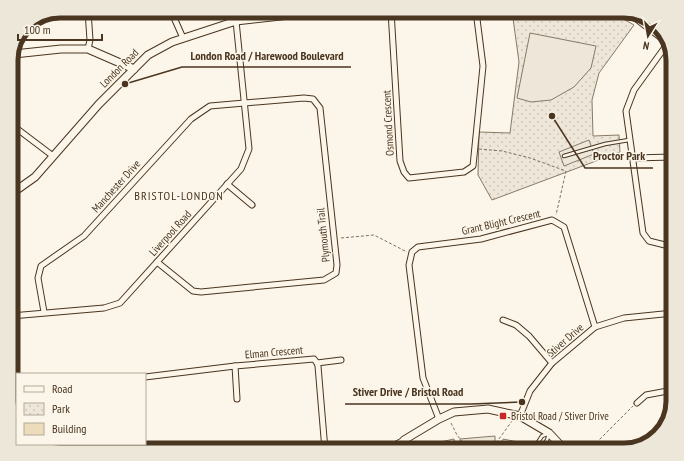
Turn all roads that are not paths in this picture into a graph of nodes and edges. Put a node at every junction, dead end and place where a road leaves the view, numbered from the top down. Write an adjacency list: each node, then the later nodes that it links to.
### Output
1 (88, 18): 11 (street)
2 (173, 18): 9 (street)
3 (266, 18): 6 (street, London Road)
4 (391, 18): 5 (street, Osmond Crescent)
5 (477, 18)
6 (236, 22): 9 (street, London Road); 14 (street, Liverpool Road)
7 (642, 22): 8 (street)
8 (655, 32)
9 (183, 38): 13 (street, London Road)
10 (664, 47): 16 (street)
11 (88, 49): 12 (street); 13 (street)
12 (19, 53)
13 (134, 69): 17 (street, London Road)
14 (244, 104): 21 (street, Liverpool Road); 25 (street, Plymouth Trail); 26 (street, Manchester Drive)
15 (18, 130): 17 (street)
16 (630, 140): 18 (lane); 20 (street)
17 (53, 156): 22 (street, London Road)
18 (564, 156)
19 (666, 157): 20 (street)
20 (633, 158): 24 (street)
21 (227, 184): 23 (street); 25 (street, Liverpool Road)
22 (18, 189)
23 (252, 205)
24 (666, 245)
25 (157, 262): 26 (street, Liverpool Road)
26 (44, 312): 28 (street, Liverpool Road)
27 (666, 314): 30 (street, Stiver Drive)
28 (18, 315)
29 (503, 320): 33 (street)
30 (595, 327): 33 (street, Stiver Drive); 40 (street, Grant Blight Crescent)
31 (341, 360): 32 (street)
32 (317, 363): 34 (street, Elman Crescent); 43 (street, Elman Crescent)
33 (552, 363): 39 (street, Stiver Drive)
34 (235, 366): 35 (street, Elman Crescent); 37 (street)
35 (146, 377)
36 (666, 391): 38 (street)
37 (237, 399)
38 (637, 403)
39 (520, 416): 40 (street); 41 (street)
40 (439, 419): 42 (street)
41 (549, 433): 46 (lane); 47 (lane); 48 (street)
42 (404, 440): 44 (street); 45 (lane)
43 (324, 443)
44 (398, 443)
45 (405, 443)
46 (538, 443)
47 (545, 443)
48 (558, 443)

